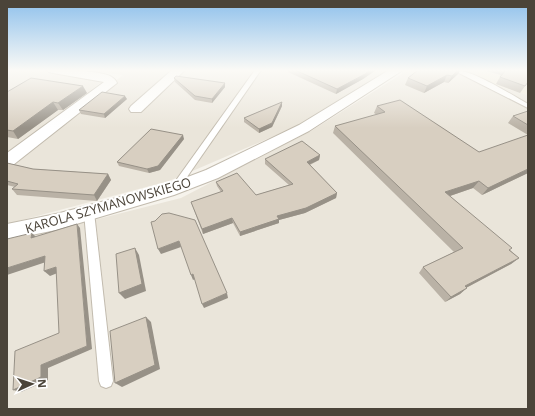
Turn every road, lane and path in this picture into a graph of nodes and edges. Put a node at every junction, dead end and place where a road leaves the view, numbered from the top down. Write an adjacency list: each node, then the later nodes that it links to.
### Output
1 (102, 89): 8 (street)
2 (158, 89): 7 (street)
3 (244, 89): 9 (lane)
4 (366, 89): 9 (street, KAROLA SZYMANOWSKIEGO)
5 (496, 89): 6 (lane)
6 (528, 106)
7 (136, 109)
8 (7, 161)
9 (174, 189): 10 (street, KAROLA SZYMANOWSKIEGO)
10 (89, 212): 11 (street, KAROLA SZYMANOWSKIEGO); 12 (lane)
11 (7, 232)
12 (106, 381)

